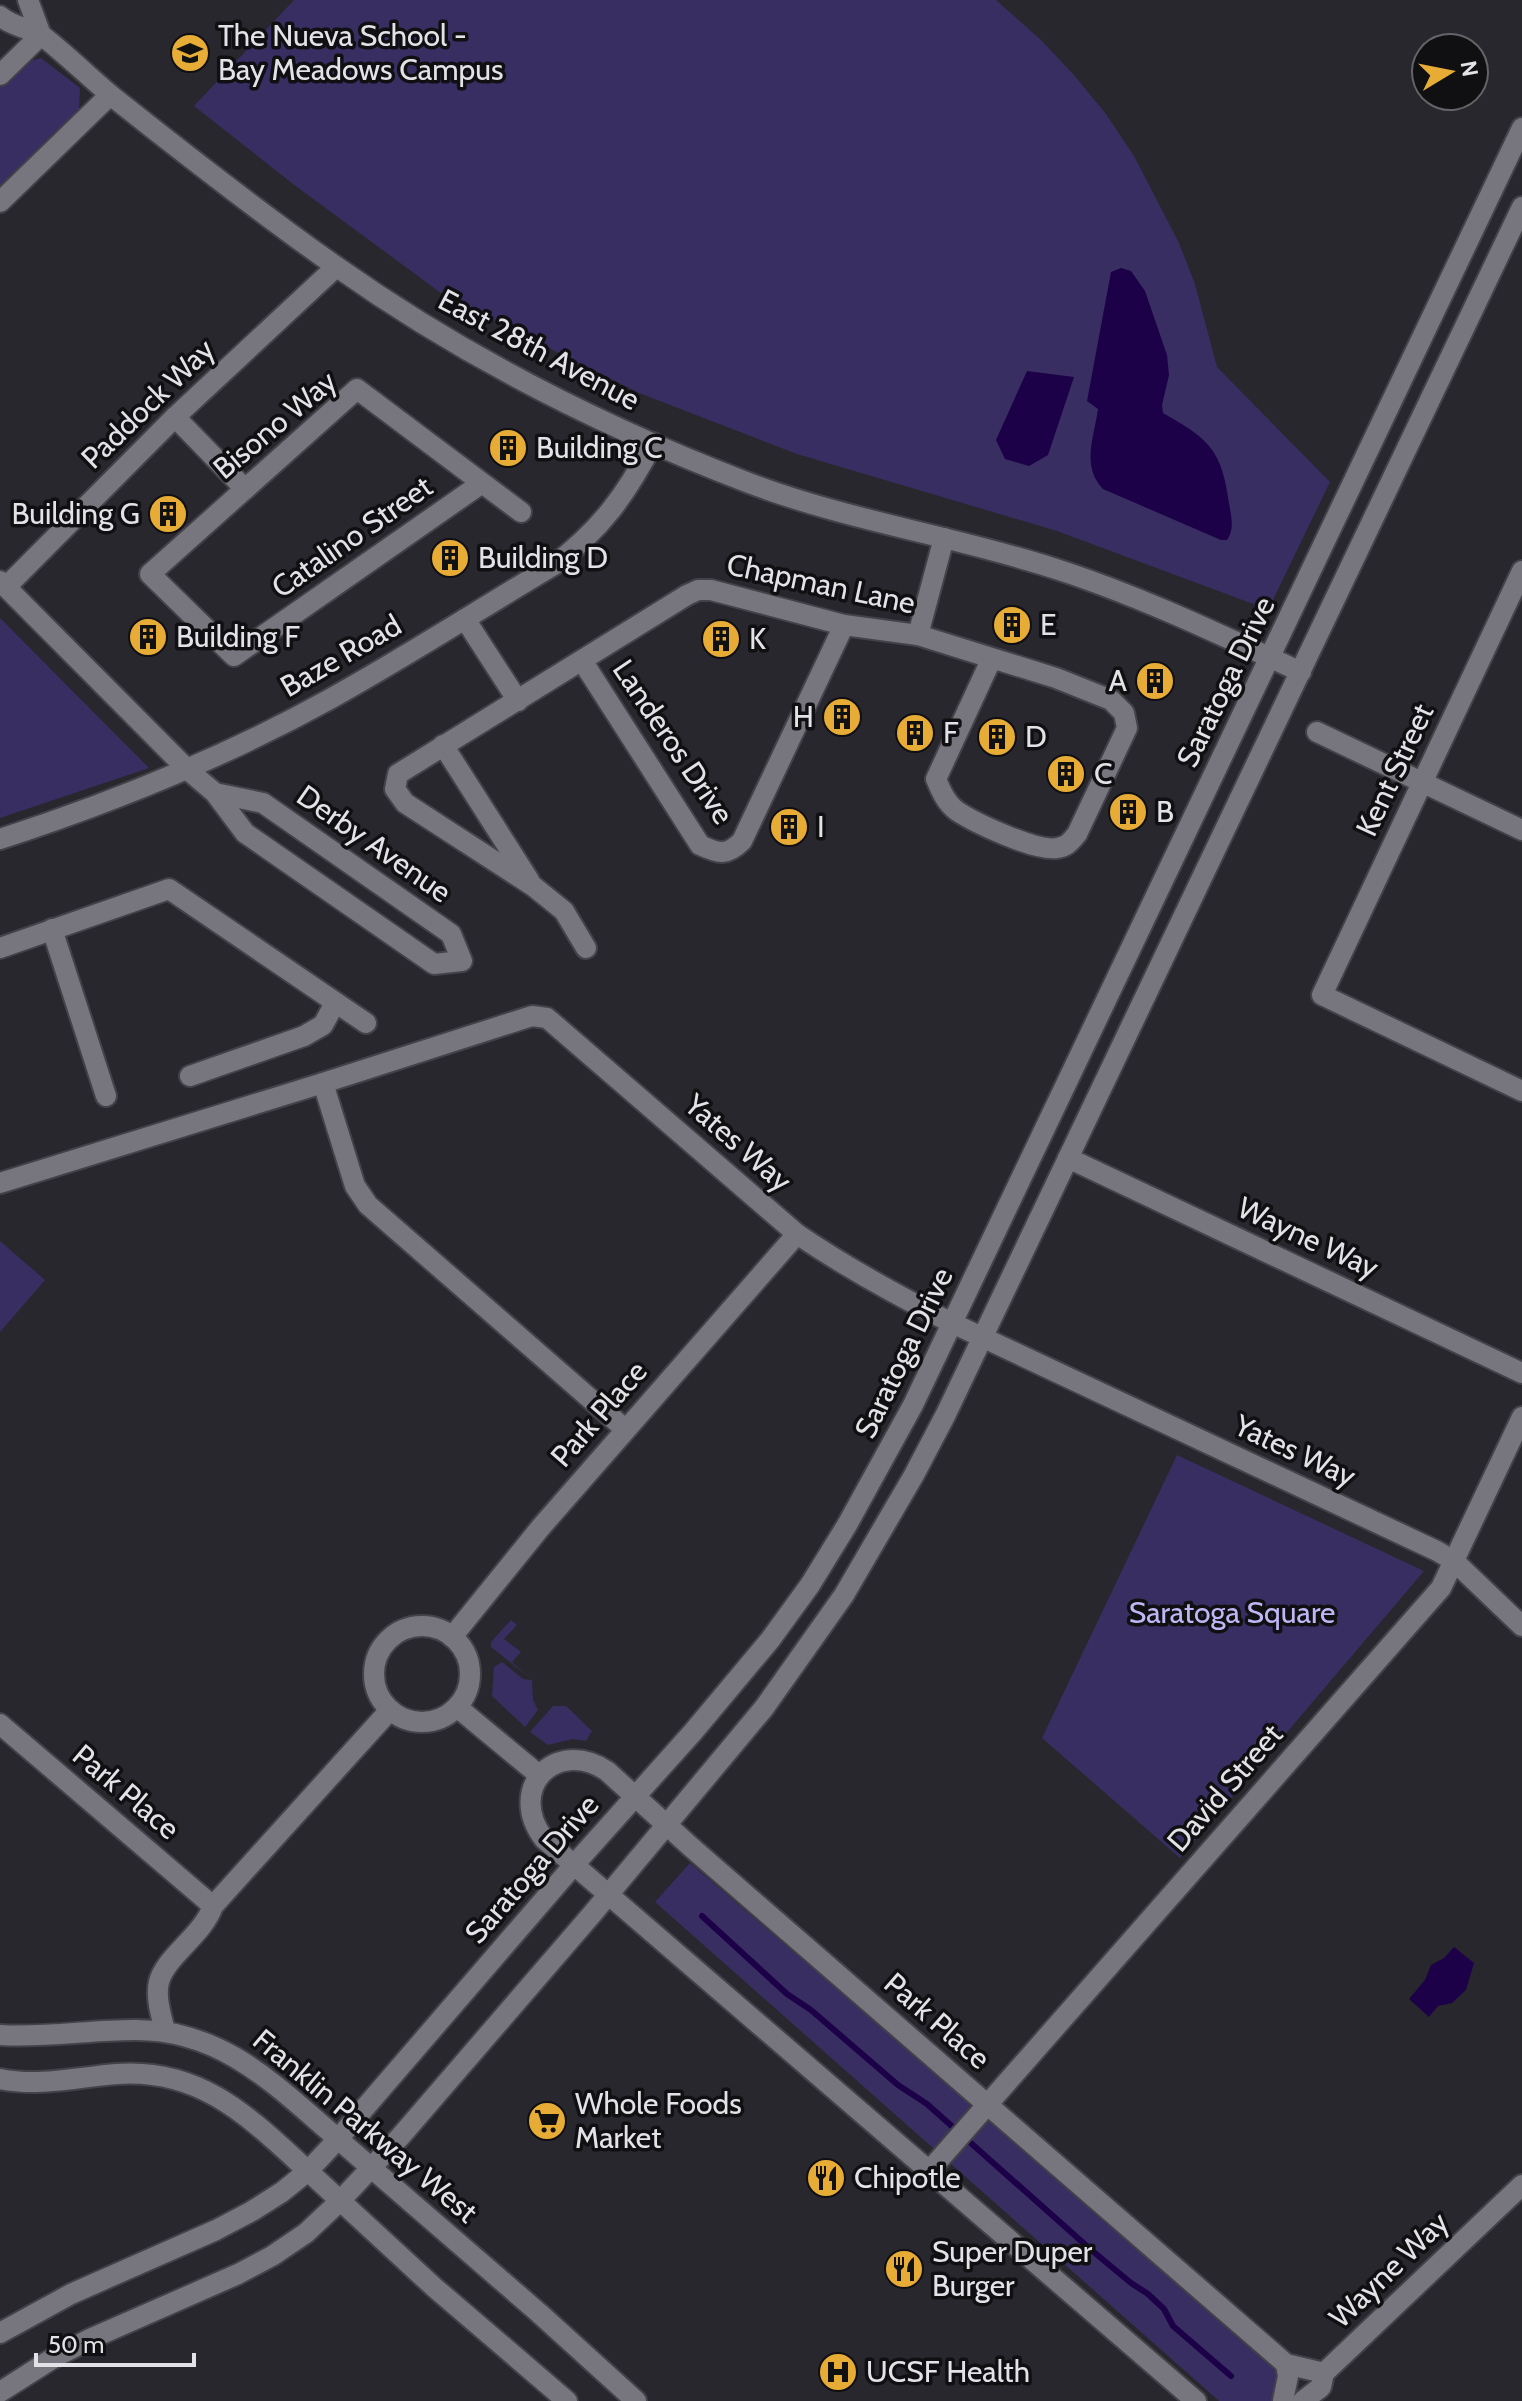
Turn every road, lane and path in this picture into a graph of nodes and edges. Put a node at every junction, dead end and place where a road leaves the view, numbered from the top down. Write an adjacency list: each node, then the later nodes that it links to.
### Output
1 (28, 0): 3 (street, East 28th Avenue)
2 (0, 16): 3 (street, East 28th Avenue)
3 (41, 35): 4 (street); 5 (street, East 28th Avenue)
4 (0, 75)
5 (110, 95): 7 (street); 9 (street, East 28th Avenue)
6 (1522, 128): 22 (street, Saratoga Drive)
7 (0, 202)
8 (1522, 207): 25 (street, Saratoga Drive)
9 (336, 267): 10 (street, Paddock Way); 11 (street, East 28th Avenue)
10 (175, 417): 13 (street); 18 (street, Paddock Way)
11 (653, 443): 15 (street, East 28th Avenue); 19 (street, Baze Road)
12 (482, 483): 13 (street, Bisono Way); 14 (street, Bisono Way); 17 (street, Catalino Street)
13 (245, 489): 17 (street, Bisono Way)
14 (521, 512)
15 (944, 538): 21 (street); 22 (street, East 28th Avenue)
16 (1522, 571): 30 (street, Kent Street)
17 (150, 574)
18 (3, 584): 29 (street, Derby Avenue)
19 (465, 619): 26 (street); 29 (street, Baze Road)
20 (844, 625): 21 (street, Chapman Lane); 24 (street, Chapman Lane); 24 (street, Landeros Drive)
21 (918, 635): 23 (street, Chapman Lane)
22 (1271, 658): 25 (street, East 28th Avenue); 47 (street, Saratoga Drive)
23 (991, 660): 23 (street, Chapman Lane)
24 (583, 662): 26 (street, Chapman Lane)
25 (1301, 672): 44 (street, Saratoga Drive)
26 (518, 701): 28 (street, Chapman Lane)
27 (1317, 732): 30 (street)
28 (443, 745): 34 (street); 34 (street, Chapman Lane)
29 (188, 770): 31 (street, Derby Avenue); 33 (street, Baze Road)
30 (1422, 782): 32 (street); 42 (street, Kent Street)
31 (215, 793): 31 (street, Derby Avenue)
32 (1522, 830)
33 (0, 839)
34 (533, 886): 37 (street)
35 (52, 929): 36 (street); 38 (street); 43 (street)
36 (0, 948)
37 (586, 948)
38 (335, 1003): 39 (street); 40 (street)
39 (366, 1023)
40 (190, 1076)
41 (323, 1083): 45 (street); 46 (street, Yates Way); 51 (street)
42 (1522, 1091)
43 (106, 1096)
44 (1068, 1158): 48 (street, Saratoga Drive); 49 (street, Wayne Way)
45 (0, 1183)
46 (797, 1234): 47 (street, Yates Way); 51 (street, Park Place)
47 (952, 1323): 48 (street, Yates Way); 59 (street, Saratoga Drive)
48 (982, 1337): 52 (street, Yates Way); 60 (street, Saratoga Drive)
49 (1522, 1373)
50 (1522, 1417): 52 (street, David Street)
51 (625, 1429): 54 (street, Park Place)
52 (1454, 1561): 53 (street, Yates Way); 67 (street, David Street)
53 (1522, 1626)
54 (452, 1637): 55 (street); 56 (street)
55 (457, 1707): 56 (street); 58 (street)
56 (390, 1710): 63 (street)
57 (0, 1724): 63 (street, Park Place)
58 (539, 1775): 59 (street, Park Place); 61 (street)
59 (636, 1796): 60 (street, Park Place); 61 (street, Saratoga Drive)
60 (666, 1826): 62 (street, Saratoga Drive); 67 (street, Park Place)
61 (573, 1866): 62 (street); 68 (street, Saratoga Drive)
62 (608, 1895): 69 (street, Saratoga Drive); 70 (street)
63 (213, 1906): 64 (street)
64 (165, 2032): 65 (street, Franklin Parkway West); 68 (street, Franklin Parkway West)
65 (0, 2035)
66 (0, 2079): 71 (street)
67 (980, 2111): 70 (street, David Street); 75 (street, Park Place)
68 (338, 2139): 69 (street, Franklin Parkway West); 71 (street, Saratoga Drive)
69 (372, 2168): 73 (street, Saratoga Drive); 79 (street, Franklin Parkway West)
70 (930, 2170): 80 (street)
71 (308, 2171): 73 (street); 74 (street, Saratoga Drive)
72 (1522, 2185): 76 (street, Wayne Way)
73 (340, 2201): 77 (street, Saratoga Drive); 78 (street)
74 (0, 2333)
75 (1286, 2364): 76 (street, Park Place); 81 (street)
76 (1324, 2373): 82 (street, Wayne Way)
77 (0, 2392)
78 (567, 2401)
79 (636, 2401)
80 (1196, 2401)
81 (1283, 2401)
82 (1303, 2401)

